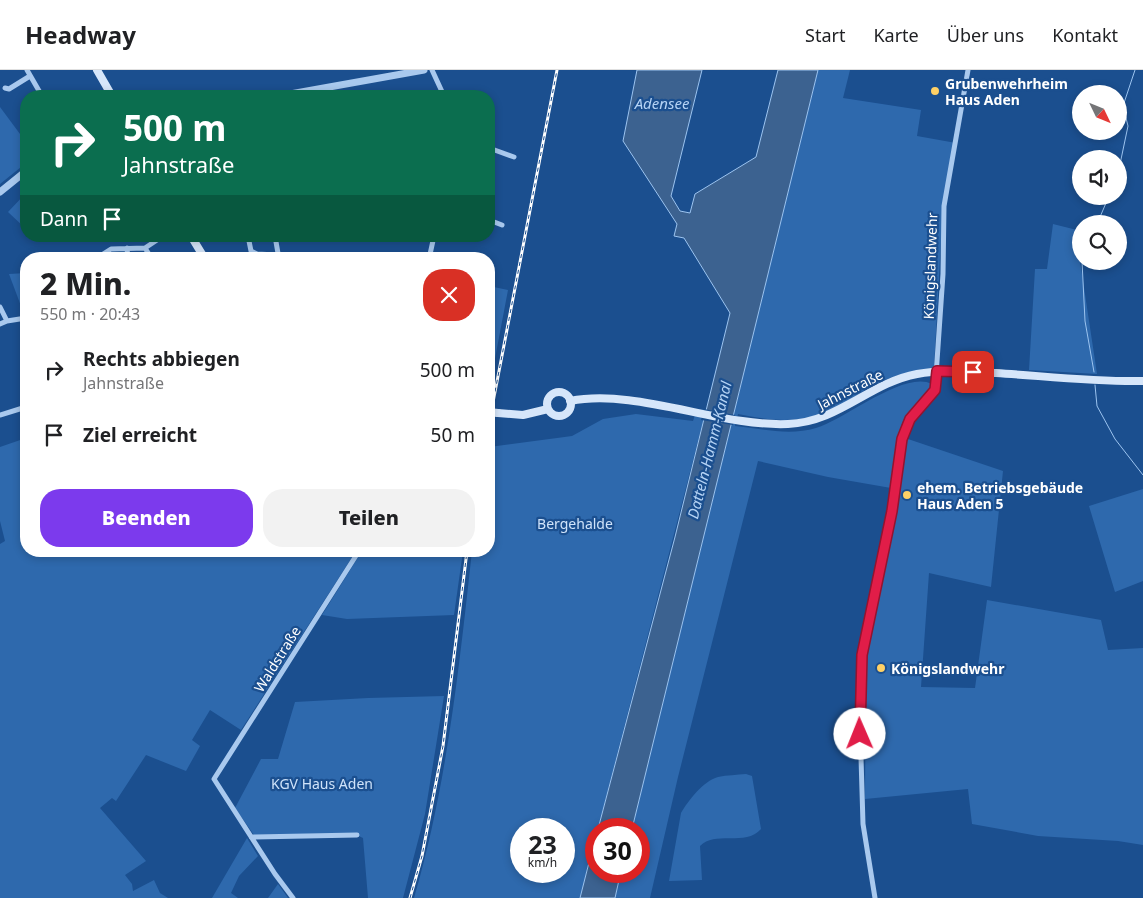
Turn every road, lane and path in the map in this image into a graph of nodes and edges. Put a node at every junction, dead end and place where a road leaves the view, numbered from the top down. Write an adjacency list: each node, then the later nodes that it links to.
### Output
1 (27, 70): 6 (street)
2 (97, 70): 9 (main road)
3 (424, 70): 10 (street)
4 (432, 70): 11 (street)
5 (968, 70): 28 (street, Königslandwehr)
6 (30, 76): 7 (street); 8 (street)
7 (5, 88)
8 (38, 90)
9 (109, 90)
10 (312, 90)
11 (441, 90)
12 (495, 150): 13 (street)
13 (514, 157)
14 (20, 176): 15 (street)
15 (0, 192)
16 (495, 222): 17 (street)
17 (502, 225)
18 (154, 242): 20 (street)
19 (127, 248): 20 (street); 21 (street); 22 (street)
20 (145, 248): 23 (street)
21 (106, 252)
22 (127, 252)
23 (148, 252)
24 (0, 307): 26 (street)
25 (20, 319): 26 (street)
26 (7, 321): 27 (street)
27 (0, 324)
28 (937, 371): 29 (main road, Jahnstraße); 30 (main road, Jahnstraße); 39 (street, Königslandwehr)
29 (1143, 381)
30 (570, 401): 32 (main road); 32 (main road)
31 (20, 409): 34 (street)
32 (548, 409): 33 (main road, bridge)
33 (495, 413)
34 (0, 415)
35 (355, 557): 37 (street, Waldstraße)
36 (357, 835): 37 (street)
37 (251, 837): 38 (street)
38 (293, 898)
39 (875, 898)

